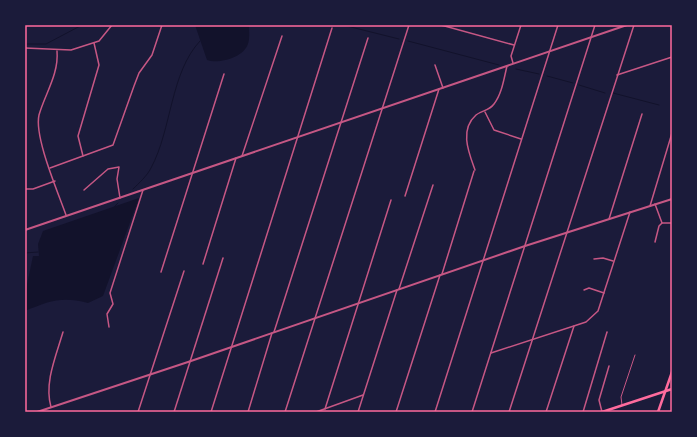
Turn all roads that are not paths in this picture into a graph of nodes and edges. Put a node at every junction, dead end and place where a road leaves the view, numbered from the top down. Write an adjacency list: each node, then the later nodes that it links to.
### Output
1 (112, 25): 15 (street)
2 (162, 25): 35 (street)
3 (409, 25): 28 (street)
4 (441, 25): 10 (street)
5 (521, 25): 16 (street)
6 (558, 25): 19 (street)
7 (595, 25): 13 (street)
8 (627, 25): 13 (street)
9 (634, 25): 25 (street)
10 (451, 26): 16 (street)
11 (332, 28): 33 (street)
12 (282, 36): 36 (street)
13 (592, 37): 19 (street); 59 (street)
14 (368, 38): 31 (street)
15 (94, 43): 18 (street); 35 (street)
16 (514, 45): 21 (street)
17 (25, 48): 18 (street)
18 (57, 51): 38 (street)
19 (549, 52): 21 (street); 34 (street)
20 (672, 57): 25 (street)
21 (513, 64): 23 (street)
22 (435, 65): 26 (street)
23 (507, 66): 26 (street); 29 (street)
24 (224, 74): 39 (street)
25 (617, 75): 57 (street)
26 (443, 88): 27 (street)
27 (439, 90): 28 (street); 45 (street)
28 (383, 108): 31 (street); 72 (street)
29 (485, 112): 34 (street); 67 (street)
30 (642, 114): 53 (street)
31 (341, 122): 33 (street); 77 (street)
32 (672, 134): 50 (street)
33 (296, 137): 36 (street); 79 (street)
34 (521, 139): 62 (street)
35 (84, 156): 38 (street)
36 (242, 156): 37 (street)
37 (236, 158): 39 (street); 64 (street)
38 (50, 168): 40 (street)
39 (191, 173): 44 (street); 66 (street)
40 (55, 181): 42 (street); 52 (street)
41 (433, 185): 68 (street)
42 (25, 189)
43 (84, 190): 46 (street)
44 (143, 190): 46 (street); 74 (street)
45 (405, 196)
46 (120, 198): 52 (street)
47 (672, 199): 49 (street)
48 (391, 200): 71 (street)
49 (655, 204): 50 (street); 54 (street)
50 (650, 206): 51 (street)
51 (630, 212): 53 (street); 63 (street)
52 (66, 216): 56 (street)
53 (609, 220): 57 (street)
54 (662, 223): 55 (street); 58 (street)
55 (672, 223)
56 (25, 230)
57 (567, 233): 59 (street); 78 (street)
58 (655, 242)
59 (525, 246): 62 (street); 80 (street)
60 (222, 258): 82 (street)
61 (594, 259): 63 (street)
62 (483, 260): 67 (street); 103 (street)
63 (613, 261): 70 (street)
64 (203, 264)
65 (184, 271): 85 (street)
66 (160, 272)
67 (441, 275): 68 (street); 102 (street)
68 (398, 290): 71 (street); 88 (street)
69 (584, 290): 70 (street)
70 (604, 293): 73 (street)
71 (358, 304): 72 (street); 91 (street)
72 (314, 319): 77 (street); 98 (street)
73 (574, 326): 78 (street); 106 (street)
74 (109, 327)
75 (63, 332): 90 (street)
76 (607, 332): 107 (street)
77 (273, 333): 79 (street); 97 (street)
78 (531, 341): 80 (street); 105 (street)
79 (232, 347): 82 (street); 96 (street)
80 (491, 354): 104 (street)
81 (635, 355): 89 (lane)
82 (191, 361): 85 (street); 95 (street)
83 (609, 366): 108 (street)
84 (672, 374): 87 (main road)
85 (150, 375): 90 (street); 94 (street)
86 (672, 389): 87 (main road)
87 (665, 390): 89 (main road); 109 (main road)
88 (363, 395): 91 (street); 101 (street)
89 (622, 405): 92 (main road)
90 (51, 407): 93 (street)
91 (325, 409): 99 (street); 100 (street)
92 (607, 411): 108 (main road)
93 (37, 412)
94 (138, 412)
95 (174, 412)
96 (211, 412)
97 (248, 412)
98 (285, 412)
99 (316, 412)
100 (325, 412)
101 (358, 412)
102 (396, 412)
103 (435, 412)
104 (472, 412)
105 (509, 412)
106 (546, 412)
107 (583, 412)
108 (602, 412)
109 (658, 412)

